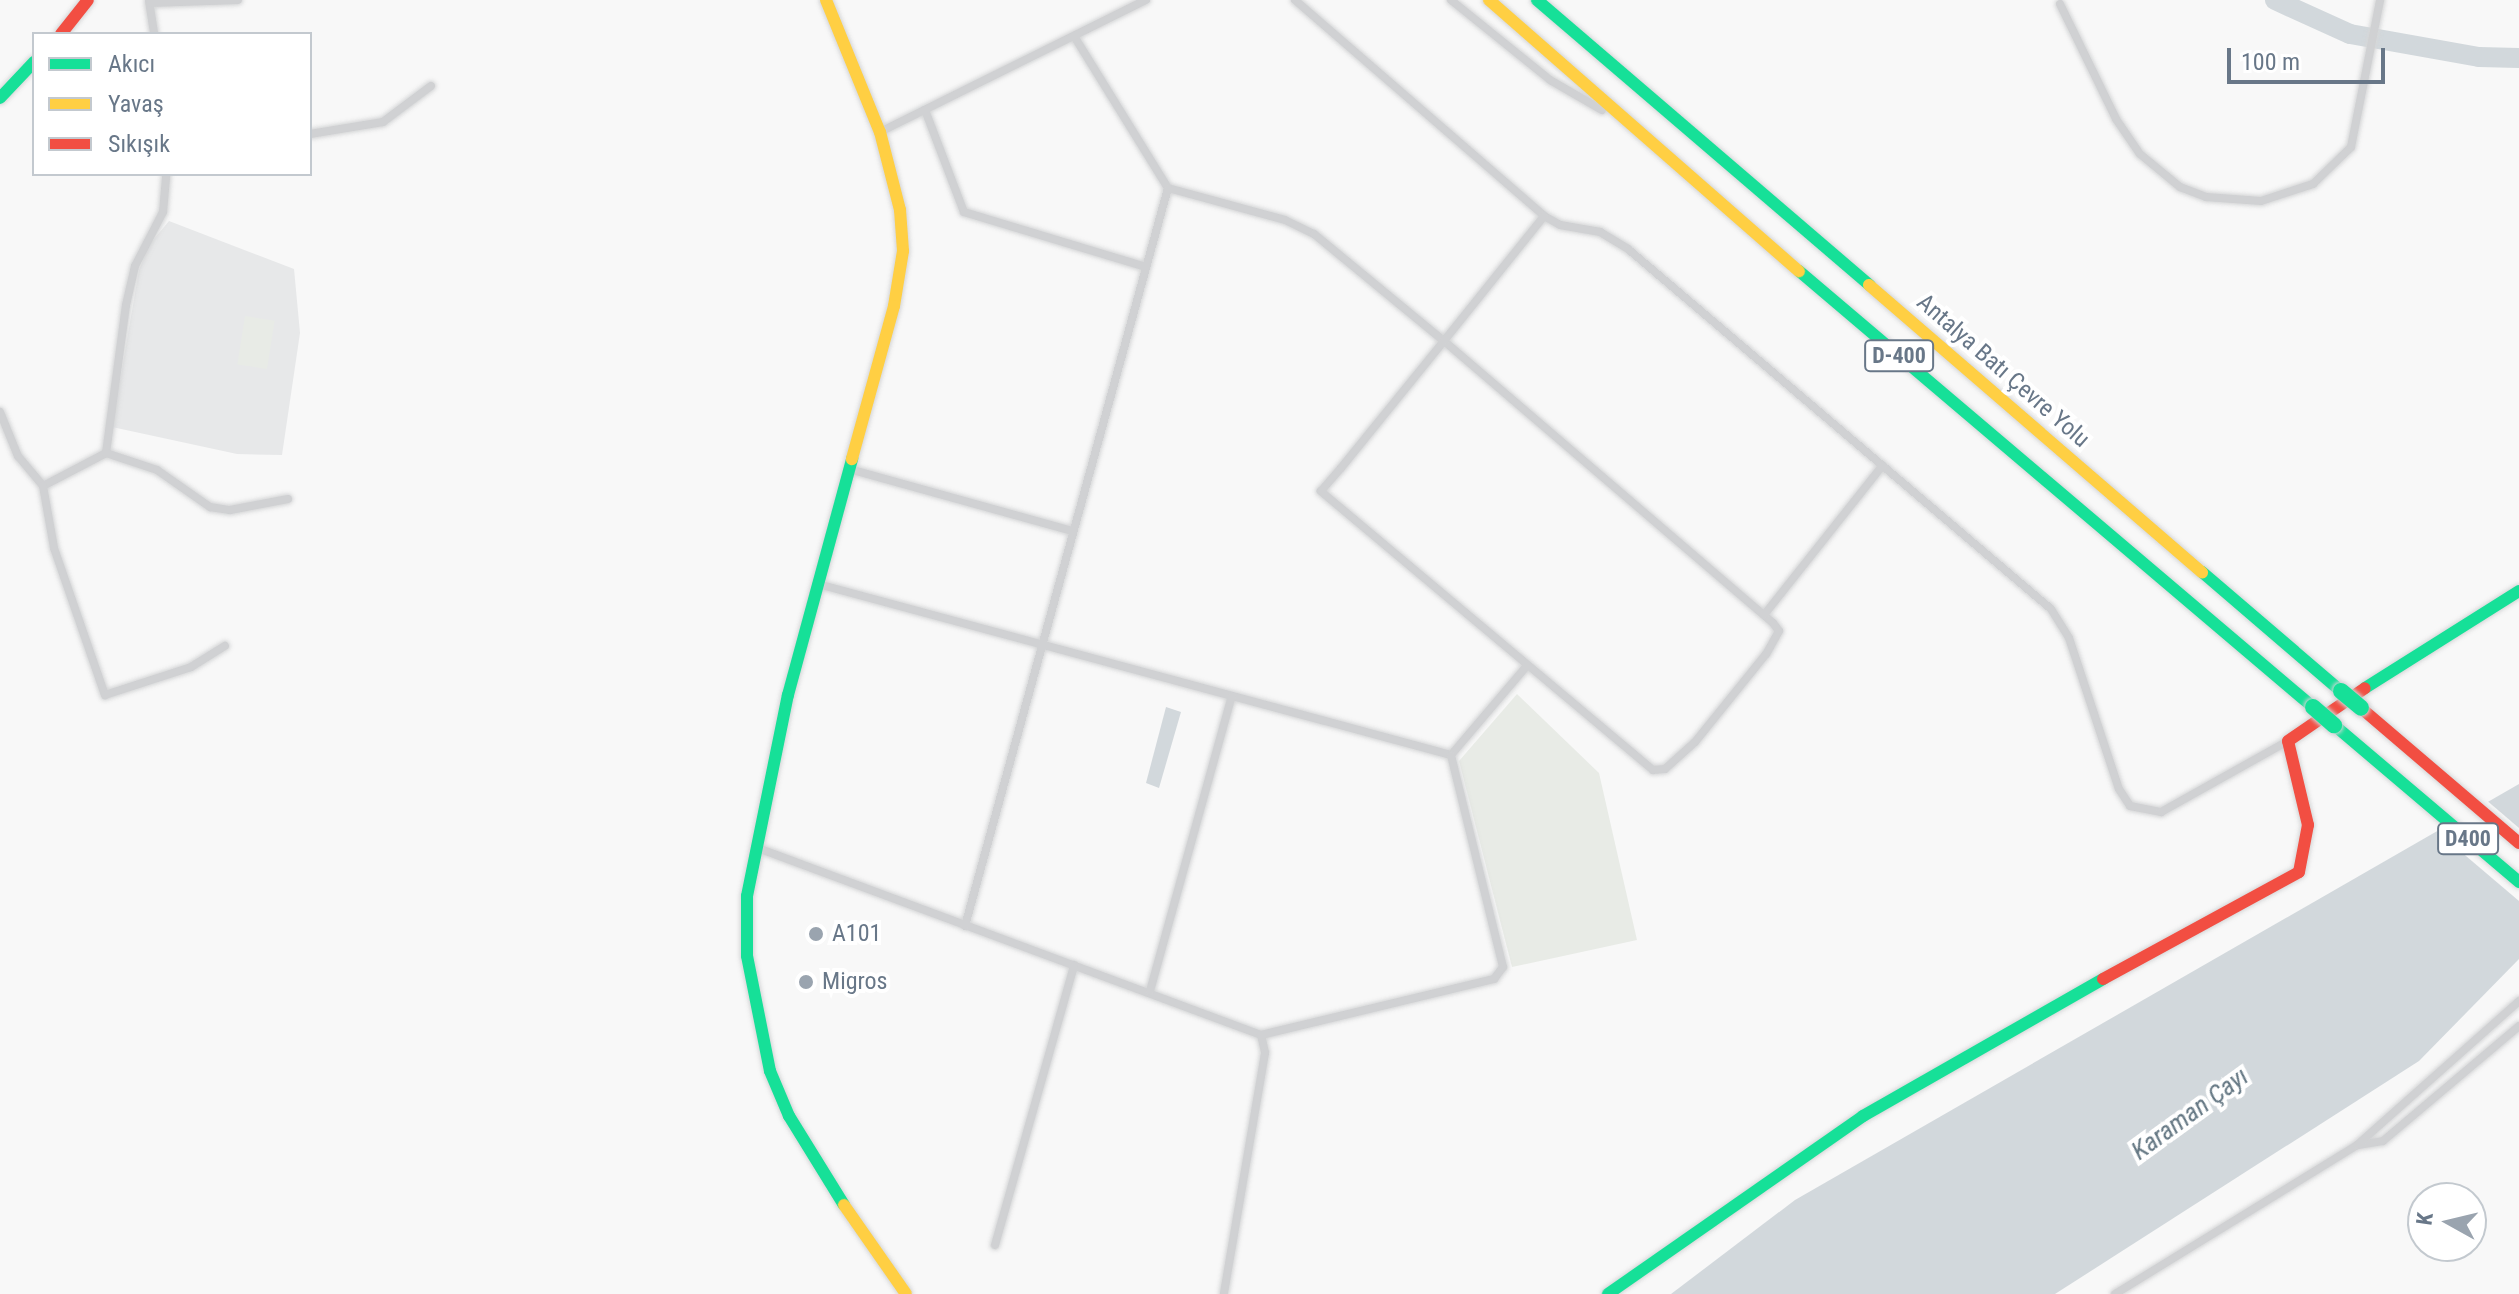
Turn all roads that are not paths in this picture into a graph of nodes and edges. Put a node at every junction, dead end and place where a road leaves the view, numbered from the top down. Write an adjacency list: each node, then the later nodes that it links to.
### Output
1 (88, 0): 12 (main road)
2 (238, 0): 10 (street)
3 (826, 0): 20 (main road)
4 (1146, 0): 14 (street)
5 (1295, 0): 24 (street)
6 (1451, 0): 19 (street)
7 (1489, 0): 19 (main road, D-400)
8 (1537, 0): 44 (main road, Antalya Batı Çevre Yolu / D400, bridge)
9 (2380, 0): 11 (street)
10 (150, 2): 13 (street)
11 (2060, 4)
12 (63, 32)
13 (154, 32)
14 (1074, 36): 18 (street); 23 (street)
15 (32, 64): 17 (main road)
16 (431, 86): 21 (street)
17 (0, 98)
18 (925, 110): 20 (street); 25 (street)
19 (1626, 124): 41 (main road, D-400)
20 (880, 132): 30 (main road)
21 (312, 134)
22 (166, 176): 28 (street)
23 (1168, 188): 25 (street); 26 (street)
24 (1544, 216): 26 (street); 29 (street)
25 (1146, 267): 33 (street)
26 (1444, 341): 36 (street); 39 (street)
27 (0, 412): 31 (street)
28 (106, 453): 31 (street); 32 (street)
29 (1883, 465): 36 (street); 42 (street)
30 (849, 469): 33 (street); 34 (main road)
31 (43, 486): 38 (street)
32 (288, 499)
33 (1073, 531): 37 (street)
34 (818, 584): 37 (street); 45 (main road)
35 (2519, 591): 42 (main road)
36 (1764, 615): 39 (street)
37 (1042, 644): 40 (street); 47 (street)
38 (225, 646)
39 (1526, 667): 43 (street)
40 (1232, 696): 43 (street); 49 (street)
41 (2313, 707): 46 (main road, D400, bridge)
42 (2288, 741): 57 (main road)
43 (1451, 755): 52 (street)
44 (2519, 843)
45 (755, 847): 47 (street); 55 (main road)
46 (2519, 882)
47 (965, 926): 48 (street)
48 (1074, 965): 49 (street); 54 (street)
49 (1150, 991): 52 (street)
50 (2519, 1001): 53 (street)
51 (2519, 1026): 53 (street)
52 (1261, 1035): 56 (street)
53 (2357, 1145): 58 (street)
54 (995, 1245)
55 (906, 1294)
56 (1224, 1294)
57 (1608, 1294)
58 (2115, 1294)

